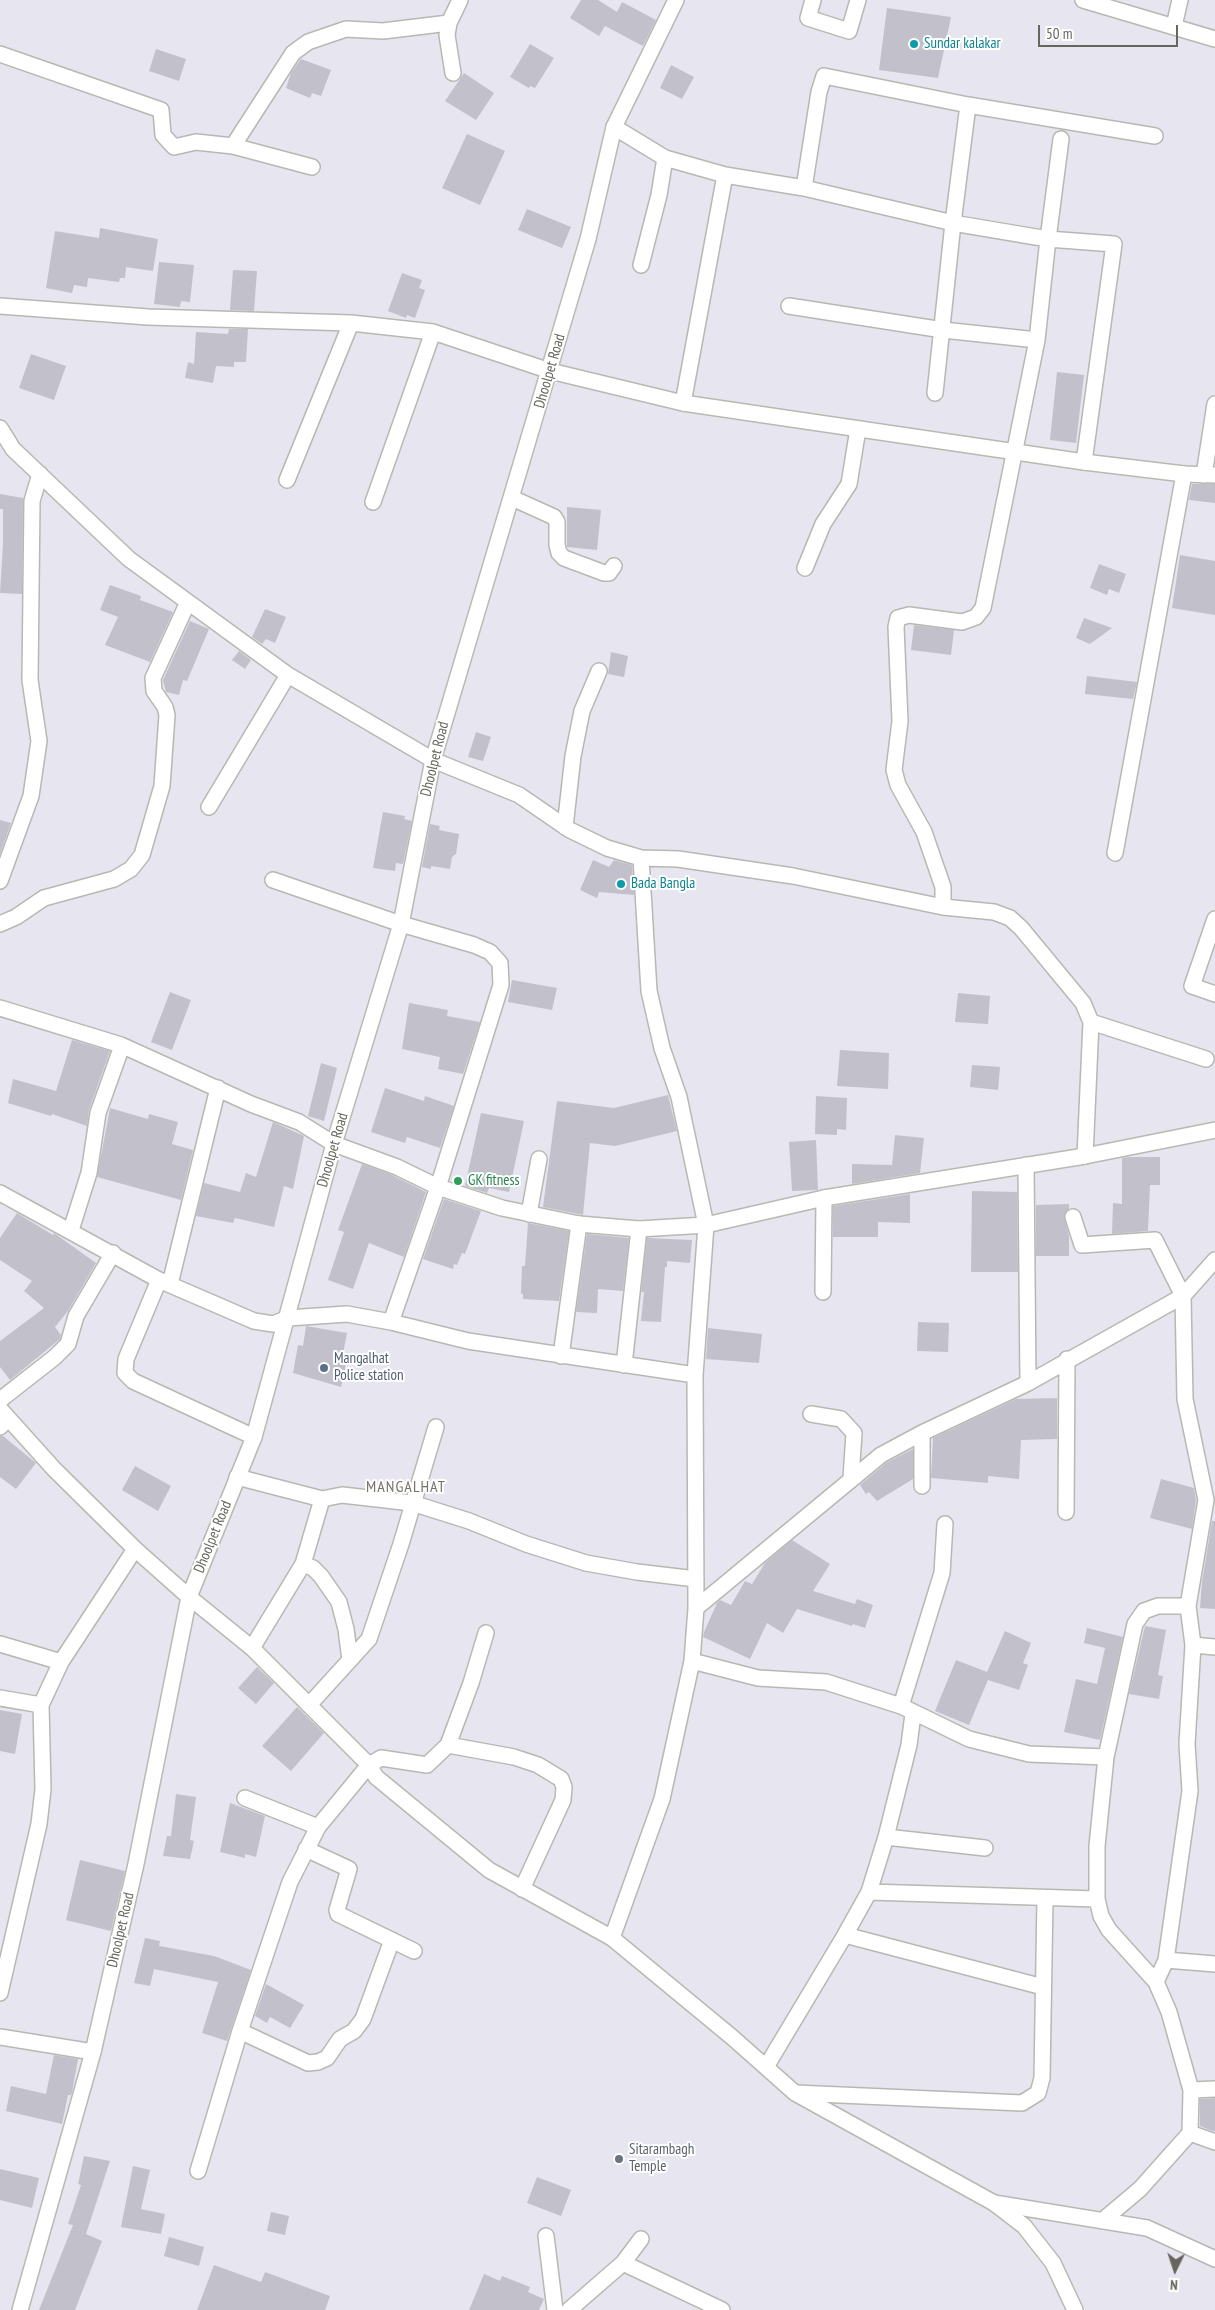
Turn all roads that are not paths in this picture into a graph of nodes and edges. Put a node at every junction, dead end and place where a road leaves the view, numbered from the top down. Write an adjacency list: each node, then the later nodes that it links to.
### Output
1 (460, 0): 7 (street)
2 (676, 0): 13 (street, Dhoolpet Road)
3 (813, 0): 4 (street)
4 (858, 0)
5 (1083, 0): 8 (street)
6 (1180, 0): 8 (street)
7 (449, 23): 11 (street); 16 (street)
8 (1174, 26): 9 (street)
9 (1215, 39)
10 (0, 54): 16 (street)
11 (453, 73)
12 (968, 105): 14 (street); 20 (street); 21 (street)
13 (614, 127): 17 (street); 30 (street, Dhoolpet Road)
14 (1155, 136)
15 (1061, 139): 22 (street)
16 (233, 146): 18 (street)
17 (666, 158): 19 (street); 23 (street)
18 (312, 167)
19 (725, 175): 20 (street); 32 (street)
20 (804, 188): 21 (street)
21 (953, 223): 22 (street); 27 (street)
22 (1048, 239): 29 (street); 37 (street)
23 (641, 265)
24 (789, 306): 27 (street)
25 (0, 307): 26 (street)
26 (351, 322): 28 (street); 41 (street)
27 (942, 330): 29 (street); 31 (street)
28 (433, 332): 30 (street); 43 (street)
29 (1037, 340): 36 (street)
30 (550, 371): 32 (street); 42 (street, Dhoolpet Road)
31 (935, 393)
32 (683, 403): 35 (street)
33 (1215, 404): 40 (street)
34 (0, 428): 38 (street)
35 (858, 429): 36 (street); 45 (street)
36 (1014, 451): 37 (street); 56 (street)
37 (1084, 462): 39 (street)
38 (40, 474): 46 (street); 55 (street)
39 (1184, 474): 40 (street); 52 (street)
40 (1209, 475)
41 (287, 480)
42 (512, 498): 44 (street); 49 (street, Dhoolpet Road)
43 (373, 502)
44 (614, 566)
45 (805, 568)
46 (188, 602): 48 (street); 58 (street)
47 (599, 671): 51 (street)
48 (288, 675): 49 (street); 50 (street)
49 (432, 760): 51 (street); 59 (street, Dhoolpet Road)
50 (209, 807)
51 (565, 827): 53 (street)
52 (1115, 853)
53 (641, 858): 56 (street); 77 (street)
54 (274, 880): 59 (street)
55 (0, 881)
56 (943, 907): 62 (street)
57 (1215, 919): 60 (street)
58 (0, 924)
59 (401, 924): 67 (street, Dhoolpet Road); 71 (street)
60 (1215, 994)
61 (0, 1008): 63 (street)
62 (1092, 1022): 64 (street); 68 (street)
63 (122, 1046): 65 (street); 79 (street)
64 (1206, 1059)
65 (218, 1088): 67 (street); 82 (street)
66 (1215, 1130): 68 (street)
67 (334, 1144): 71 (street); 85 (street, Dhoolpet Road)
68 (1085, 1156): 70 (street)
69 (539, 1159): 74 (street)
70 (1026, 1165): 73 (street); 91 (street)
71 (438, 1187): 74 (street); 86 (street)
72 (0, 1192): 79 (street)
73 (824, 1198): 77 (street); 83 (street)
74 (529, 1214): 76 (street)
75 (1073, 1217): 84 (street)
76 (579, 1224): 78 (street); 87 (street)
77 (706, 1225): 78 (street); 90 (street)
78 (639, 1229): 89 (street)
79 (70, 1230): 80 (street)
80 (112, 1253): 82 (street); 92 (street)
81 (1215, 1260): 84 (street)
82 (165, 1282): 85 (street); 97 (street)
83 (823, 1292)
84 (1183, 1296): 88 (street); 102 (street)
85 (288, 1318): 86 (street); 97 (street, Dhoolpet Road)
86 (391, 1322): 87 (street)
87 (561, 1356): 89 (street)
88 (1067, 1359): 91 (street); 104 (street)
89 (624, 1365): 90 (street)
90 (695, 1375): 108 (street)
91 (1028, 1383): 96 (street)
92 (0, 1400)
93 (811, 1414): 99 (street)
94 (3, 1419): 106 (street)
95 (436, 1427): 103 (street)
96 (922, 1433): 99 (street); 100 (street)
97 (254, 1437): 98 (street, Dhoolpet Road)
98 (238, 1477): 101 (street); 109 (street, Dhoolpet Road)
99 (850, 1478): 111 (street)
100 (922, 1486)
101 (322, 1499): 103 (street); 107 (street)
102 (1211, 1501): 110 (street)
103 (412, 1503): 108 (street); 117 (street)
104 (1066, 1512)
105 (944, 1524): 123 (street)
106 (135, 1548): 109 (street); 119 (street)
107 (303, 1564): 116 (street); 117 (street)
108 (696, 1579): 111 (street)
109 (189, 1598): 116 (street); 147 (street, Dhoolpet Road)
110 (1188, 1606): 114 (street); 125 (street)
111 (696, 1608): 118 (street)
112 (486, 1632): 124 (street)
113 (0, 1644): 119 (street)
114 (1193, 1645): 115 (street); 140 (street)
115 (1215, 1647)
116 (252, 1648): 122 (street)
117 (350, 1660): 122 (street)
118 (692, 1661): 123 (street); 137 (street)
119 (61, 1662): 121 (street)
120 (0, 1698): 121 (street)
121 (42, 1705): 144 (street)
122 (309, 1705): 126 (street)
123 (907, 1710): 125 (street); 129 (street)
124 (448, 1745): 126 (street); 132 (street)
125 (1106, 1757): 135 (street)
126 (370, 1765): 128 (street); 132 (street)
127 (245, 1798): 128 (street)
128 (318, 1827): 131 (street)
129 (886, 1837): 130 (street); 133 (street)
130 (985, 1848)
131 (306, 1849): 138 (street); 145 (street)
132 (522, 1888): 137 (street)
133 (869, 1892): 134 (street); 136 (street)
134 (1044, 1899): 135 (street); 143 (street)
135 (1097, 1899): 142 (street)
136 (845, 1935): 143 (street); 148 (street)
137 (612, 1938): 148 (street)
138 (392, 1940): 139 (street); 145 (street)
139 (414, 1951)
140 (1166, 1960): 141 (street); 142 (street)
141 (1215, 1964)
142 (1156, 1982): 150 (street)
143 (1043, 1987): 151 (street)
144 (0, 1993)
145 (240, 2031): 154 (street)
146 (0, 2037): 147 (street)
147 (94, 2052): 161 (street, Dhoolpet Road)
148 (766, 2067): 151 (street)
149 (1215, 2088): 150 (street)
150 (1191, 2090): 152 (street)
151 (795, 2093): 155 (street)
152 (1190, 2133): 153 (street); 156 (street)
153 (1215, 2142)
154 (198, 2171)
155 (994, 2203): 156 (street); 165 (street)
156 (1102, 2220): 159 (street)
157 (546, 2236): 162 (street)
158 (641, 2239): 160 (street)
159 (1215, 2259)
160 (623, 2263): 163 (street); 164 (street)
161 (20, 2310)
162 (555, 2310)
163 (569, 2310)
164 (722, 2310)
165 (1076, 2310)

